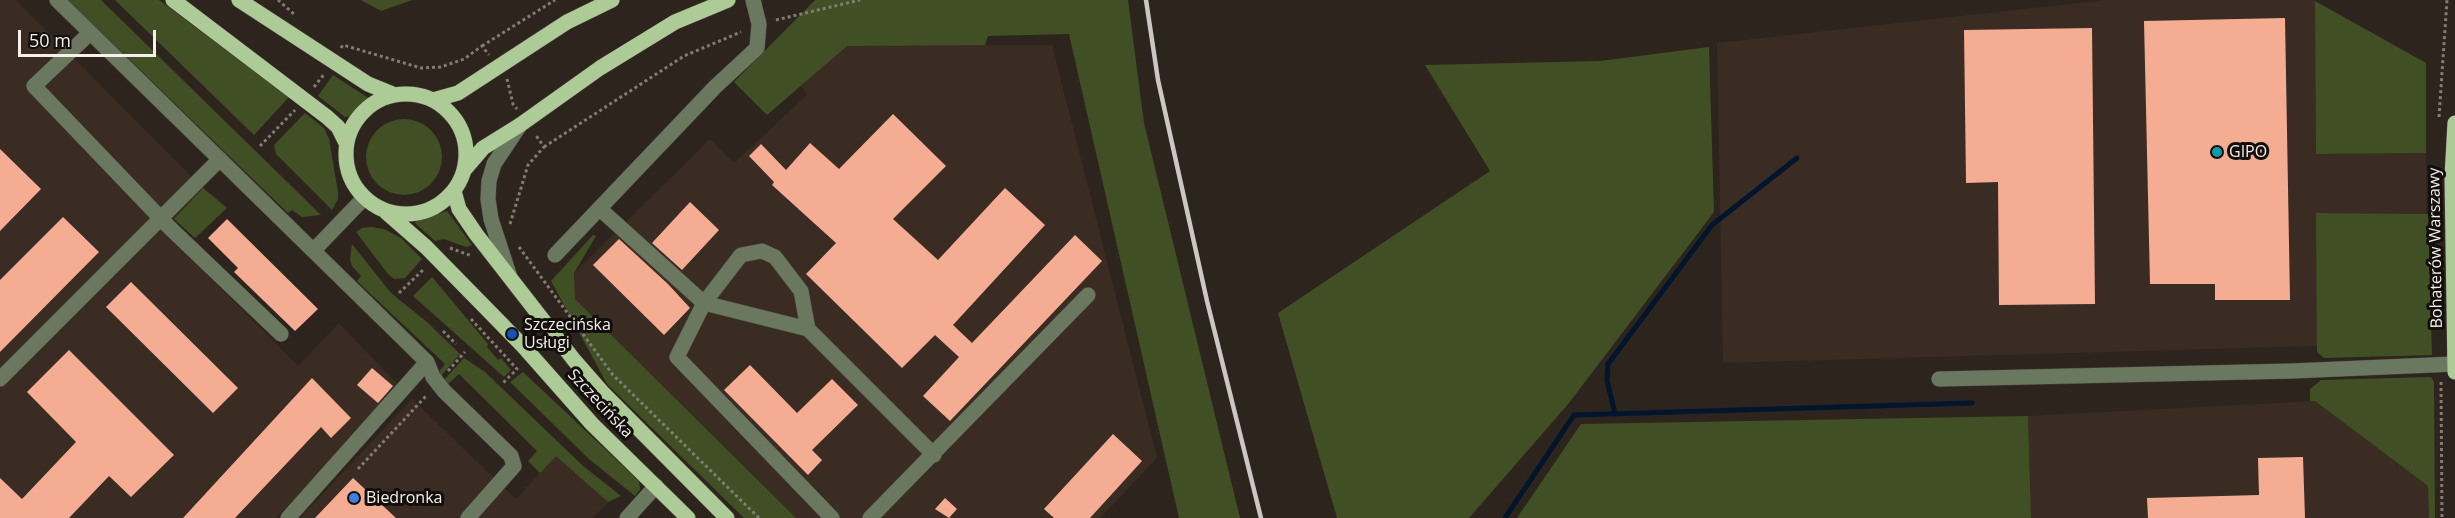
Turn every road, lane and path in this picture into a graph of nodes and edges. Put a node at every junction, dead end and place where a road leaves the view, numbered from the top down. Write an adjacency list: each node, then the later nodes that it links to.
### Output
1 (57, 0): 10 (street)
2 (173, 0): 15 (main road)
3 (239, 0): 12 (main road)
4 (555, 0): 11 (path)
5 (612, 0): 13 (main road)
6 (728, 0): 17 (main road)
7 (753, 0): 9 (street)
8 (860, 0): 9 (path)
9 (759, 24): 21 (path); 26 (street)
10 (90, 33): 22 (street); 28 (street)
11 (482, 46): 12 (path); 13 (path)
12 (334, 62): 14 (main road); 15 (path)
13 (498, 66): 16 (main road); 17 (path)
14 (394, 95): 16 (main road); 19 (main road)
15 (305, 100): 19 (main road); 20 (path)
16 (433, 100): 23 (main road)
17 (523, 123): 21 (path); 23 (main road); 29 (street)
18 (2455, 123): 43 (main road, Bohaterów Warszawy)
19 (346, 143): 25 (main road)
20 (260, 146)
21 (544, 147): 29 (path)
22 (220, 159): 28 (street); 30 (street)
23 (465, 170): 24 (main road)
24 (454, 191): 27 (main road); 29 (main road, Szczecińska)
25 (364, 198): 27 (main road); 30 (street)
26 (600, 209): 31 (street); 35 (street)
27 (386, 212): 32 (main road, Szczecińska)
28 (159, 217): 39 (street); 46 (street)
29 (497, 239): 32 (path); 56 (main road, Szczecińska); 57 (path)
30 (314, 250): 42 (street)
31 (555, 255)
32 (434, 265): 33 (path); 51 (main road, Szczecińska)
33 (399, 293)
34 (1088, 295): 49 (street)
35 (704, 303): 37 (street); 37 (street); 58 (street)
36 (471, 318): 48 (path)
37 (808, 329): 49 (street)
38 (443, 331): 40 (path)
39 (281, 334)
40 (456, 344)
41 (465, 352): 47 (path)
42 (427, 362): 47 (street); 52 (street)
43 (2455, 364): 44 (main road, Bohaterów Warszawy); 45 (street)
44 (2455, 372)
45 (1939, 379)
46 (0, 380)
47 (438, 383): 50 (path); 53 (street)
48 (503, 383)
49 (934, 454): 59 (street)
50 (358, 469)
51 (656, 486): 54 (street); 55 (main road, Szczecińska)
52 (288, 518)
53 (468, 518)
54 (627, 518)
55 (688, 518)
56 (727, 518)
57 (759, 518)
58 (832, 518)
59 (870, 518)

